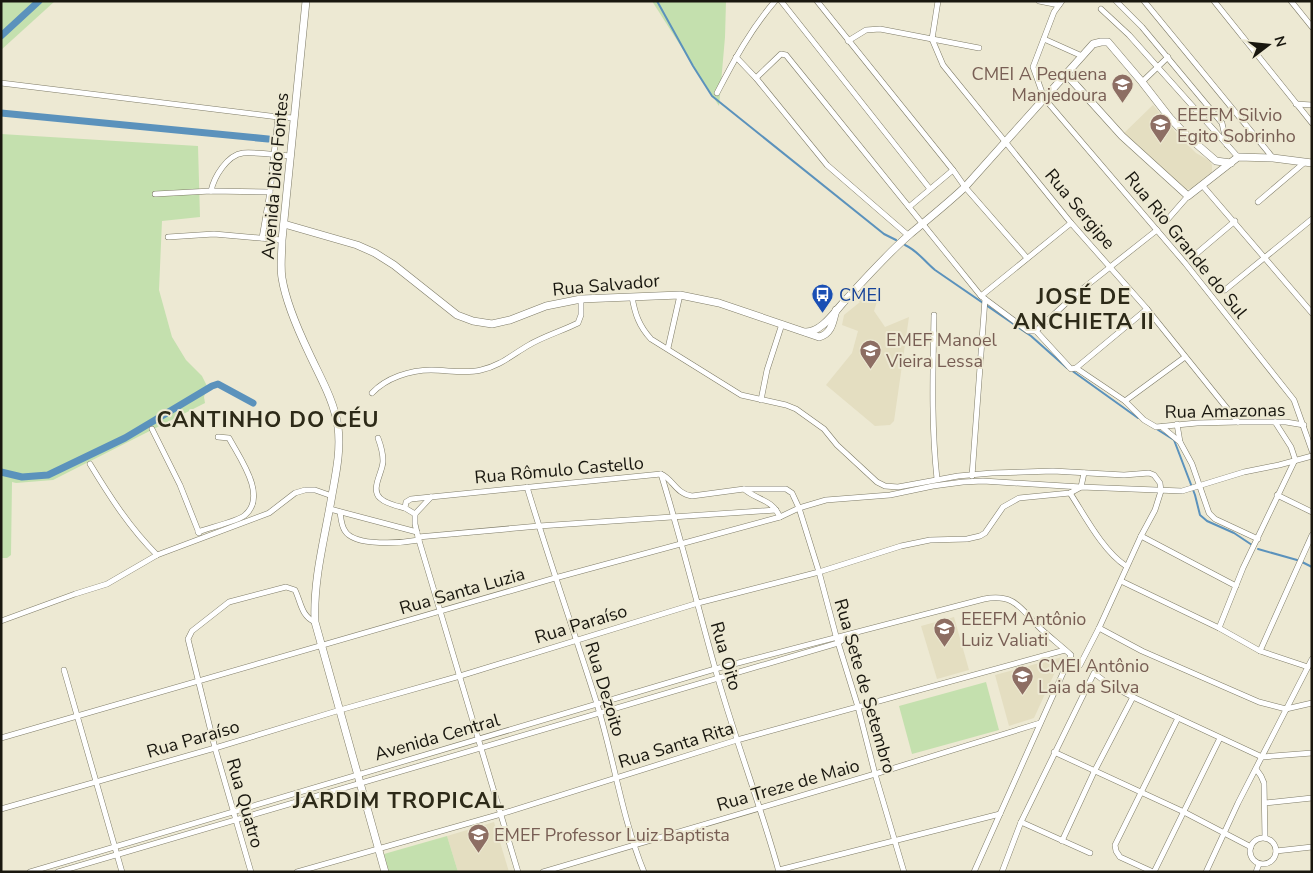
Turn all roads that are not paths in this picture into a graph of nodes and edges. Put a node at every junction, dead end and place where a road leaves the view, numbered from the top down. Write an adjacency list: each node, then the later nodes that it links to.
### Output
1 (306, 1): 31 (street, Avenida Dido Fontes)
2 (775, 1): 19 (street)
3 (781, 1): 46 (street)
4 (817, 1): 16 (street)
5 (938, 1): 14 (street)
6 (1039, 1): 11 (street)
7 (1116, 1): 20 (street)
8 (1144, 1): 38 (street)
9 (1214, 1): 28 (street)
10 (1291, 1): 13 (street)
11 (1060, 3): 15 (street, Rua Rio Grande do Sul)
12 (1101, 8): 21 (street)
13 (1312, 27)
14 (932, 39): 16 (street); 17 (street); 33 (street, Rua Sergipe)
15 (1044, 39): 18 (street); 27 (street, Rua Rio Grande do Sul)
16 (848, 41): 42 (street)
17 (979, 48)
18 (1082, 56): 22 (street, Rua Salvador); 24 (street, Rua Salvador)
19 (736, 57): 23 (street); 26 (street)
20 (1168, 57): 21 (street); 34 (street)
21 (1157, 67): 24 (street); 34 (street)
22 (1066, 74): 27 (street, Rua Salvador); 50 (street)
23 (756, 78): 52 (street, Rua Amazonas); 60 (street)
24 (1142, 82): 39 (street)
25 (1, 83): 30 (street)
26 (717, 93)
27 (1044, 98): 33 (street, Rua Salvador); 59 (street, Rua Rio Grande do Sul)
28 (1296, 104): 29 (street); 32 (street)
29 (1312, 105)
30 (278, 117): 31 (street); 35 (street)
31 (294, 118): 36 (street, Avenida Dido Fontes)
32 (1312, 123)
33 (1007, 142): 45 (street, Rua Salvador); 56 (street, Rua Sergipe)
34 (1227, 146): 37 (street)
35 (273, 155): 36 (street); 47 (street); 48 (street)
36 (291, 156): 57 (street, Avenida Dido Fontes)
37 (1238, 157): 38 (street); 40 (street)
38 (1274, 158): 41 (street)
39 (1216, 161): 40 (street); 43 (street)
40 (1231, 163): 43 (street)
41 (1308, 163): 51 (street)
42 (953, 170): 45 (street); 46 (street)
43 (1217, 173): 44 (street)
44 (1202, 184): 50 (street); 55 (street)
45 (965, 187): 58 (street, Rua Salvador); 65 (street)
46 (930, 188): 52 (street)
47 (210, 191): 48 (street); 49 (street)
48 (270, 192): 62 (street)
49 (155, 194)
50 (1188, 196): 53 (street)
51 (1258, 202)
52 (909, 207): 58 (street, Rua Amazonas)
53 (1167, 220)
54 (1312, 220): 66 (street)
55 (1235, 221): 64 (street); 66 (street)
56 (1071, 223): 65 (street); 67 (street, Rua Sergipe)
57 (284, 224): 63 (street, Avenida Dido Fontes); 71 (street, Rua Salvador)
58 (924, 224): 60 (street, Rua Salvador); 72 (street, Rua Amazonas)
59 (1157, 230): 67 (street); 87 (street, Rua Rio Grande do Sul)
60 (909, 236): 76 (street, Rua Salvador)
61 (168, 237): 62 (street)
62 (262, 238): 63 (street)
63 (282, 240): 109 (street, Avenida Dido Fontes)
64 (1196, 254)
65 (1027, 258): 72 (street)
66 (1266, 258): 68 (street); 74 (street)
67 (1110, 266): 73 (street, Rua Sergipe); 77 (street)
68 (1225, 290)
69 (680, 294): 70 (street, Rua Salvador); 76 (street, Rua Salvador); 78 (street)
70 (632, 297): 71 (street, Rua Salvador); 78 (street)
71 (581, 299): 81 (street)
72 (983, 301): 77 (street, Rua Amazonas); 99 (street)
73 (1148, 309): 79 (street, Rua Sergipe); 80 (street)
74 (1312, 313)
75 (934, 315): 100 (street)
76 (782, 324): 82 (street)
77 (1036, 331): 80 (street, Rua Amazonas)
78 (668, 348): 82 (street)
79 (1185, 357): 83 (street); 84 (street, Rua Sergipe)
80 (1076, 368): 83 (street, Rua Amazonas)
81 (372, 393)
82 (761, 400): 100 (street)
83 (1124, 401): 88 (street, Rua Amazonas)
84 (1238, 422): 85 (street, Rua Amazonas); 86 (street, Rua Amazonas)
85 (1275, 422): 87 (street, Rua Amazonas); 95 (street)
86 (1177, 424): 88 (street, Rua Amazonas); 92 (street)
87 (1304, 425): 93 (street, Rua Rio Grande do Sul)
88 (1161, 427): 92 (street)
89 (152, 429): 121 (street)
90 (218, 436): 121 (street)
91 (378, 438): 111 (street)
92 (1180, 442): 102 (street)
93 (1312, 450)
94 (1312, 456): 95 (street)
95 (1295, 459): 102 (street); 108 (street)
96 (90, 464): 128 (street)
97 (1084, 473): 99 (street); 104 (street); 106 (street)
98 (661, 474): 103 (street, Rua Rômulo Castello); 105 (street, Rua Rômulo Castello); 118 (street, Rua Oito)
99 (972, 474): 100 (street); 101 (street)
100 (937, 479)
101 (972, 481): 104 (street, Rua Santa Luzia); 112 (street, Rua Santa Luzia)
102 (1197, 486): 106 (street); 126 (street)
103 (527, 487): 110 (street, Rua Rômulo Castello); 120 (street, Rua Dezoito)
104 (1081, 487): 106 (street); 107 (street, Rua Paraíso)
105 (744, 489): 112 (street, Rua Rômulo Castello); 114 (street)
106 (1161, 491): 124 (street)
107 (1070, 493): 129 (street); 130 (street, Rua Paraíso)
108 (1277, 495): 116 (street); 126 (street)
109 (332, 496): 113 (street, Avenida Dido Fontes); 125 (street)
110 (432, 497): 111 (street, Rua Rômulo Castello); 117 (street)
111 (405, 508): 117 (street)
112 (799, 508): 119 (street, Rua Santa Luzia); 130 (street, Rua Sete de Setembro)
113 (330, 509): 115 (street); 137 (street, Avenida Dido Fontes)
114 (776, 510): 118 (street); 119 (street)
115 (340, 512): 123 (street); 123 (street)
116 (1312, 512)
117 (415, 514): 123 (street)
118 (674, 516): 120 (street); 127 (street, Rua Oito)
119 (780, 517): 127 (street, Rua Santa Luzia)
120 (539, 526): 123 (street); 131 (street, Rua Dezoito)
121 (198, 532): 125 (street)
122 (1312, 535): 146 (street)
123 (418, 536): 135 (street)
124 (1141, 536): 129 (street); 133 (street)
125 (200, 538): 128 (street)
126 (1258, 539): 133 (street)
127 (680, 544): 131 (street, Rua Santa Luzia); 134 (street, Rua Oito)
128 (157, 555): 136 (street)
129 (1126, 566): 132 (street)
130 (819, 572): 134 (street, Rua Paraíso); 141 (street, Rua Sete de Setembro)
131 (555, 578): 135 (street, Rua Santa Luzia); 142 (street, Rua Dezoito)
132 (1121, 581): 138 (street); 139 (street)
133 (1236, 586): 139 (street)
134 (698, 603): 142 (street, Rua Paraíso); 150 (street, Rua Oito)
135 (441, 612): 144 (street, Rua Santa Luzia); 152 (street)
136 (1, 621)
137 (314, 622): 144 (street, Avenida Dido Fontes); 154 (street, Rua Quatro)
138 (1100, 628): 148 (street); 159 (street)
139 (1218, 628): 146 (street)
140 (854, 632): 141 (street, Avenida Central); 143 (street, Avenida Central); 145 (street, Avenida Central)
141 (836, 636): 143 (street, Rua Sete de Setembro); 150 (street, Avenida Central)
142 (575, 640): 152 (street, Rua Paraíso); 157 (street, Rua Dezoito)
143 (838, 643): 153 (street, Avenida Central); 158 (street, Rua Sete de Setembro)
144 (321, 646): 154 (street, Rua Santa Luzia); 160 (street, Avenida Dido Fontes)
145 (1065, 650): 158 (street, Rua Santa Rita); 164 (street)
146 (1260, 651): 149 (street)
147 (1312, 659): 149 (street)
148 (1080, 665)
149 (1308, 667): 159 (street)
150 (715, 669): 153 (street, Rua Oito); 157 (street, Avenida Central)
151 (64, 670): 162 (street)
152 (460, 676): 160 (street, Rua Paraíso); 167 (street)
153 (718, 678): 161 (street, Avenida Central); 168 (street, Rua Oito)
154 (198, 682): 162 (street, Rua Santa Luzia); 169 (street, Rua Quatro)
155 (1133, 697): 163 (street); 171 (street); 175 (street)
156 (1312, 703): 159 (street)
157 (597, 704): 161 (street, Rua Dezoito); 167 (street, Avenida Central)
158 (858, 707): 168 (street, Rua Santa Rita); 176 (street, Rua Sete de Setembro)
159 (1286, 709): 173 (street)
160 (340, 710): 169 (street, Rua Paraíso); 177 (street, Avenida Dido Fontes)
161 (599, 712): 170 (street, Avenida Central); 178 (street, Rua Dezoito)
162 (77, 715): 165 (street, Rua Santa Luzia); 179 (street)
163 (1178, 718): 166 (street); 181 (street)
164 (1040, 723): 176 (street, Rua Treze de Maio); 189 (street)
165 (1, 738)
166 (1220, 738): 173 (street); 187 (street)
167 (479, 740): 170 (street); 177 (street, Avenida Central)
168 (737, 740): 178 (street, Rua Santa Rita); 184 (street, Rua Oito)
169 (215, 748): 179 (street, Rua Paraíso); 186 (street, Rua Quatro)
170 (482, 748): 180 (street, Avenida Central); 188 (street)
171 (1054, 752): 175 (street); 191 (street)
172 (1312, 753): 173 (street)
173 (1262, 757): 174 (street)
174 (1256, 769): 183 (street); 192 (street)
175 (1094, 772): 181 (street); 195 (street)
176 (876, 774): 184 (street, Rua Treze de Maio); 194 (street, Rua Sete de Setembro)
177 (356, 775): 180 (street, Avenida Dido Fontes); 186 (street, Avenida Central)
178 (617, 778): 188 (street, Rua Santa Rita); 196 (street, Rua Dezoito)
179 (96, 781): 185 (street, Rua Paraíso); 198 (street)
180 (359, 784): 190 (street, Avenida Central); 200 (street, Avenida Dido Fontes)
181 (1142, 793): 187 (street); 219 (street)
182 (1312, 798): 183 (street)
183 (1265, 803): 193 (street)
184 (760, 807): 196 (street, Rua Treze de Maio); 206 (street, Rua Oito)
185 (1, 809)
186 (233, 812): 190 (street, Rua Quatro); 198 (street, Avenida Central)
187 (1184, 812): 192 (street); 219 (street)
188 (500, 814): 200 (street, Rua Santa Rita); 213 (street)
189 (1000, 814): 194 (street); 217 (street)
190 (235, 820): 203 (street, Avenida Central); 210 (street, Rua Quatro)
191 (1021, 822): 195 (street); 218 (street)
192 (1224, 833): 197 (street); 220 (street)
193 (1265, 838): 197 (street); 201 (street)
194 (895, 839): 206 (street); 216 (street, Rua Sete de Setembro)
195 (1062, 841): 202 (street)
196 (633, 845): 214 (street, Rua Treze de Maio); 215 (street, Rua Dezoito)
197 (1251, 846): 204 (street)
198 (115, 847): 203 (street); 207 (street, Avenida Central)
199 (1312, 847): 201 (street)
200 (378, 850): 211 (street, Rua Santa Rita); 212 (street, Avenida Dido Fontes)
201 (1276, 851): 205 (street)
202 (1090, 853)
203 (117, 856): 208 (street, Avenida Central); 209 (street)
204 (1259, 864): 205 (street); 221 (street)
205 (1268, 864): 222 (street)
206 (779, 871)
207 (30, 872)
208 (58, 872)
209 (122, 872)
210 (251, 872)
211 (298, 872)
212 (385, 872)
213 (518, 872)
214 (543, 872)
215 (644, 872)
216 (904, 872)
217 (974, 872)
218 (1002, 872)
219 (1154, 872)
220 (1206, 872)
221 (1256, 872)
222 (1269, 872)

